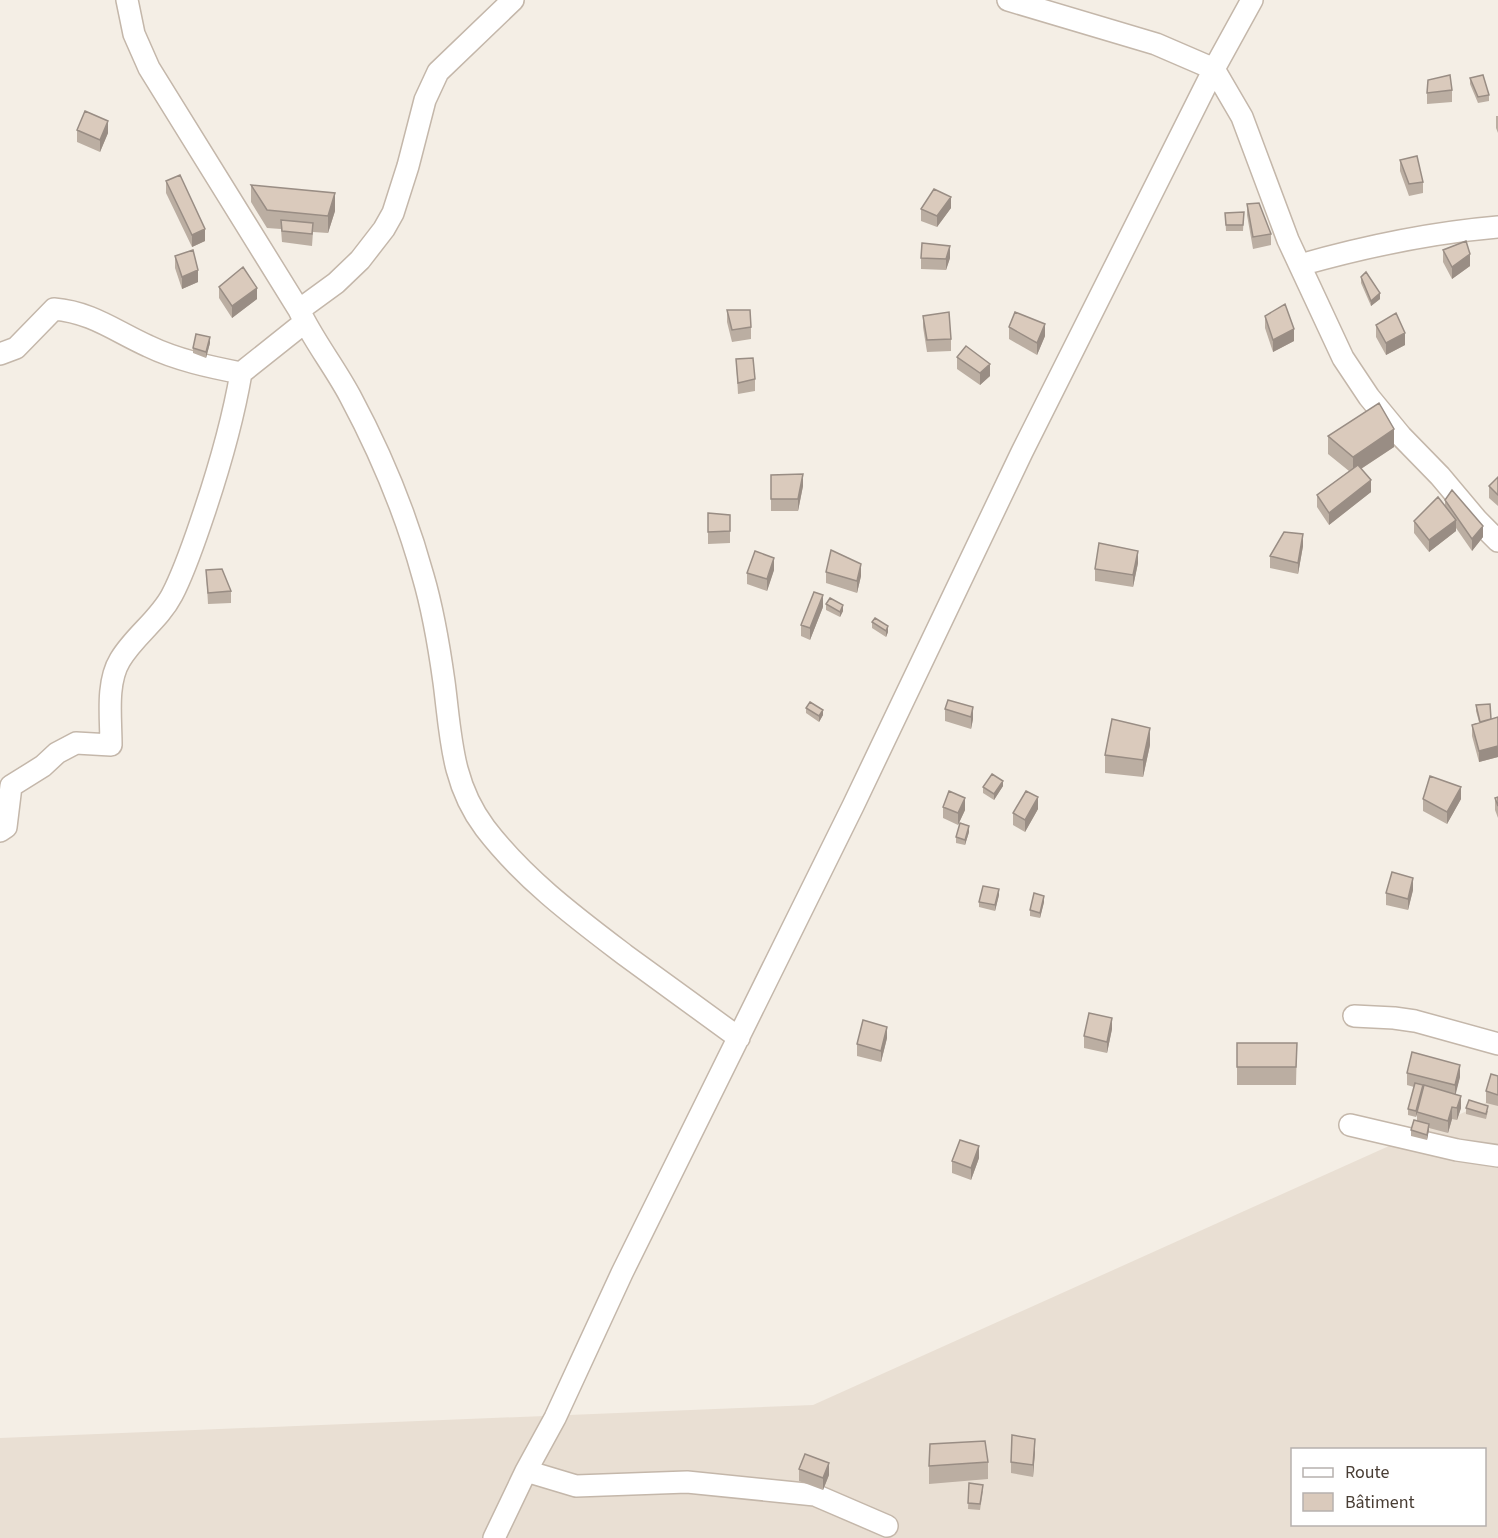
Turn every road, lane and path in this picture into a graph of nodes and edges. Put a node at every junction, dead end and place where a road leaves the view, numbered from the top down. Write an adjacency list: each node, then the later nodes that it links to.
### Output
1 (127, 0): 8 (street)
2 (513, 0): 8 (street)
3 (1008, 0): 5 (street)
4 (1252, 0): 5 (street)
5 (1214, 69): 7 (street); 14 (street)
6 (1498, 227): 7 (street)
7 (1300, 266): 11 (street)
8 (302, 316): 10 (street); 14 (street)
9 (0, 354): 10 (street)
10 (241, 373): 12 (street)
11 (1498, 541)
12 (0, 831)
13 (1354, 1016): 15 (street)
14 (739, 1038): 18 (street)
15 (1498, 1044)
16 (1350, 1125): 17 (street)
17 (1498, 1156)
18 (526, 1471): 19 (street); 20 (street)
19 (887, 1526)
20 (494, 1538)

